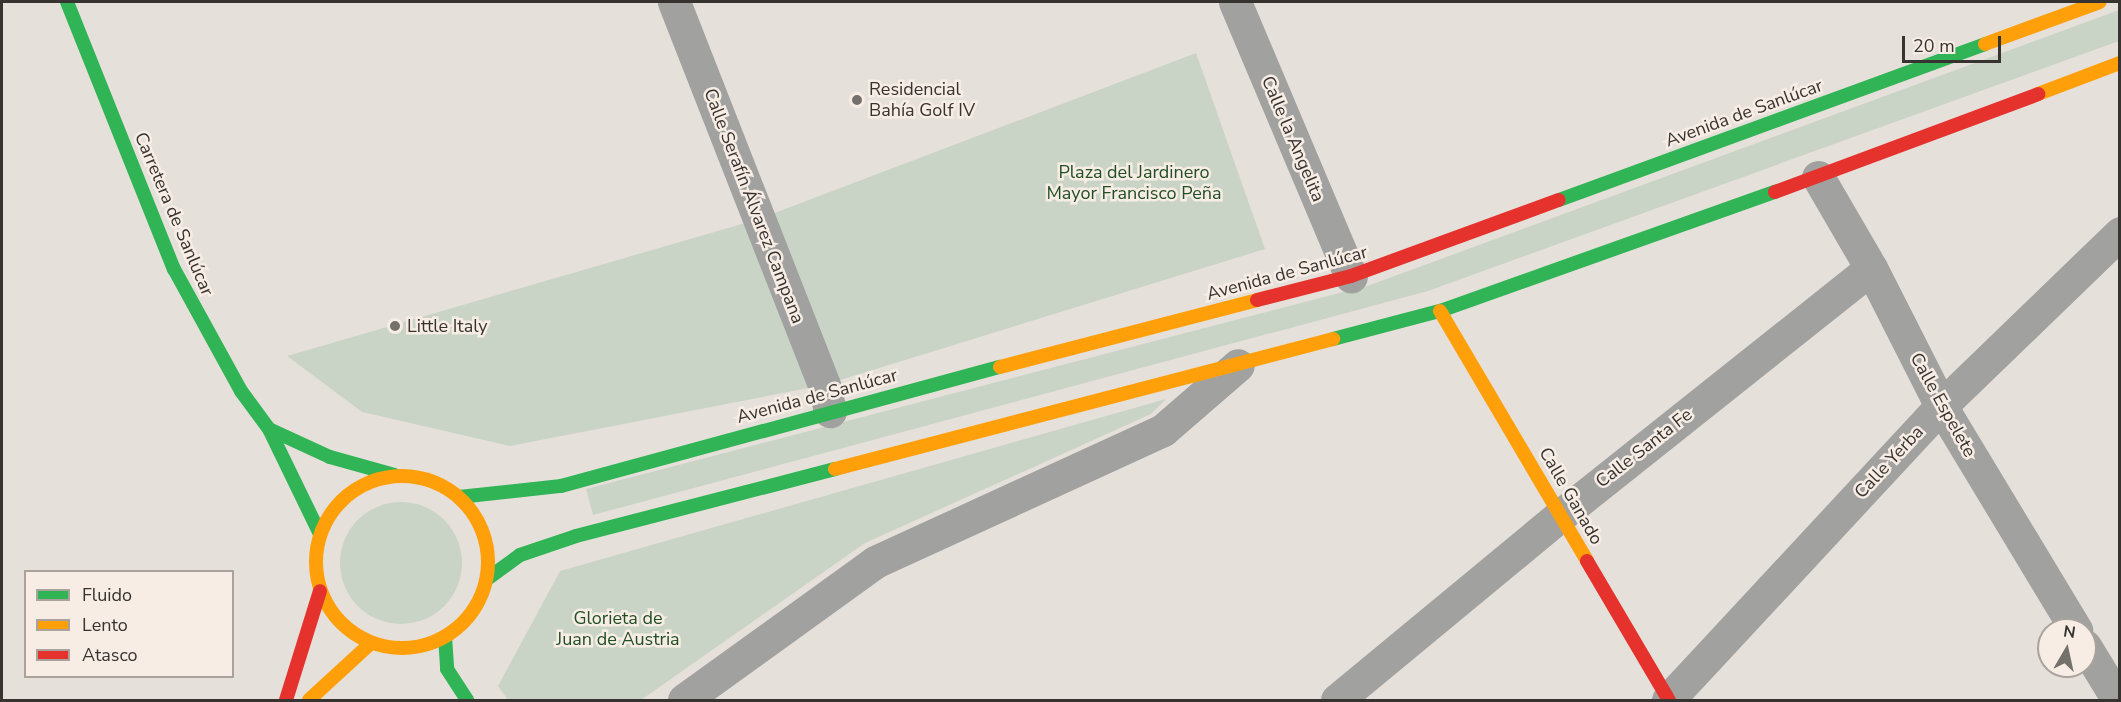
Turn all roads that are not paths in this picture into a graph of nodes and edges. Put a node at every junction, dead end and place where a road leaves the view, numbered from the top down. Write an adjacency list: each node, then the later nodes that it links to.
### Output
1 (67, 2): 14 (main road, Carretera de Sanlúcar)
2 (674, 2): 13 (street, Calle Serafín Álvarez Campana)
3 (1234, 2): 9 (street, Calle la Angelita)
4 (2100, 2): 9 (main road, Avenida de Sanlúcar)
5 (2120, 63): 6 (main road)
6 (1818, 177): 8 (street, Calle Espelete); 10 (main road)
7 (2120, 233): 12 (street, Calle Yerba)
8 (1871, 268): 12 (street, Calle Espelete); 17 (street, Calle Santa Fe)
9 (1351, 276): 13 (main road, Avenida de Sanlúcar)
10 (1440, 311): 11 (main road); 17 (main road, Calle Ganado)
11 (1238, 365): 19 (main road); 28 (street)
12 (1941, 406): 21 (street, Calle Espelete); 30 (street, Calle Yerba)
13 (830, 411): 16 (main road, Avenida de Sanlúcar)
14 (269, 429): 15 (main road, Carretera de Sanlúcar); 18 (main road, Carretera de Sanlúcar)
15 (395, 476): 16 (main road); 18 (main road)
16 (459, 497): 19 (main road)
17 (1561, 515): 29 (street, Calle Santa Fe); 30 (main road, Calle Ganado)
18 (320, 534): 20 (main road)
19 (487, 579): 22 (main road)
20 (320, 591): 23 (main road); 25 (main road)
21 (2069, 618)
22 (445, 637): 23 (main road); 27 (main road)
23 (371, 643): 26 (main road)
24 (2097, 666): 31 (street)
25 (286, 700)
26 (309, 700)
27 (467, 700)
28 (684, 700)
29 (1337, 700)
30 (1669, 700)
31 (2118, 700)

